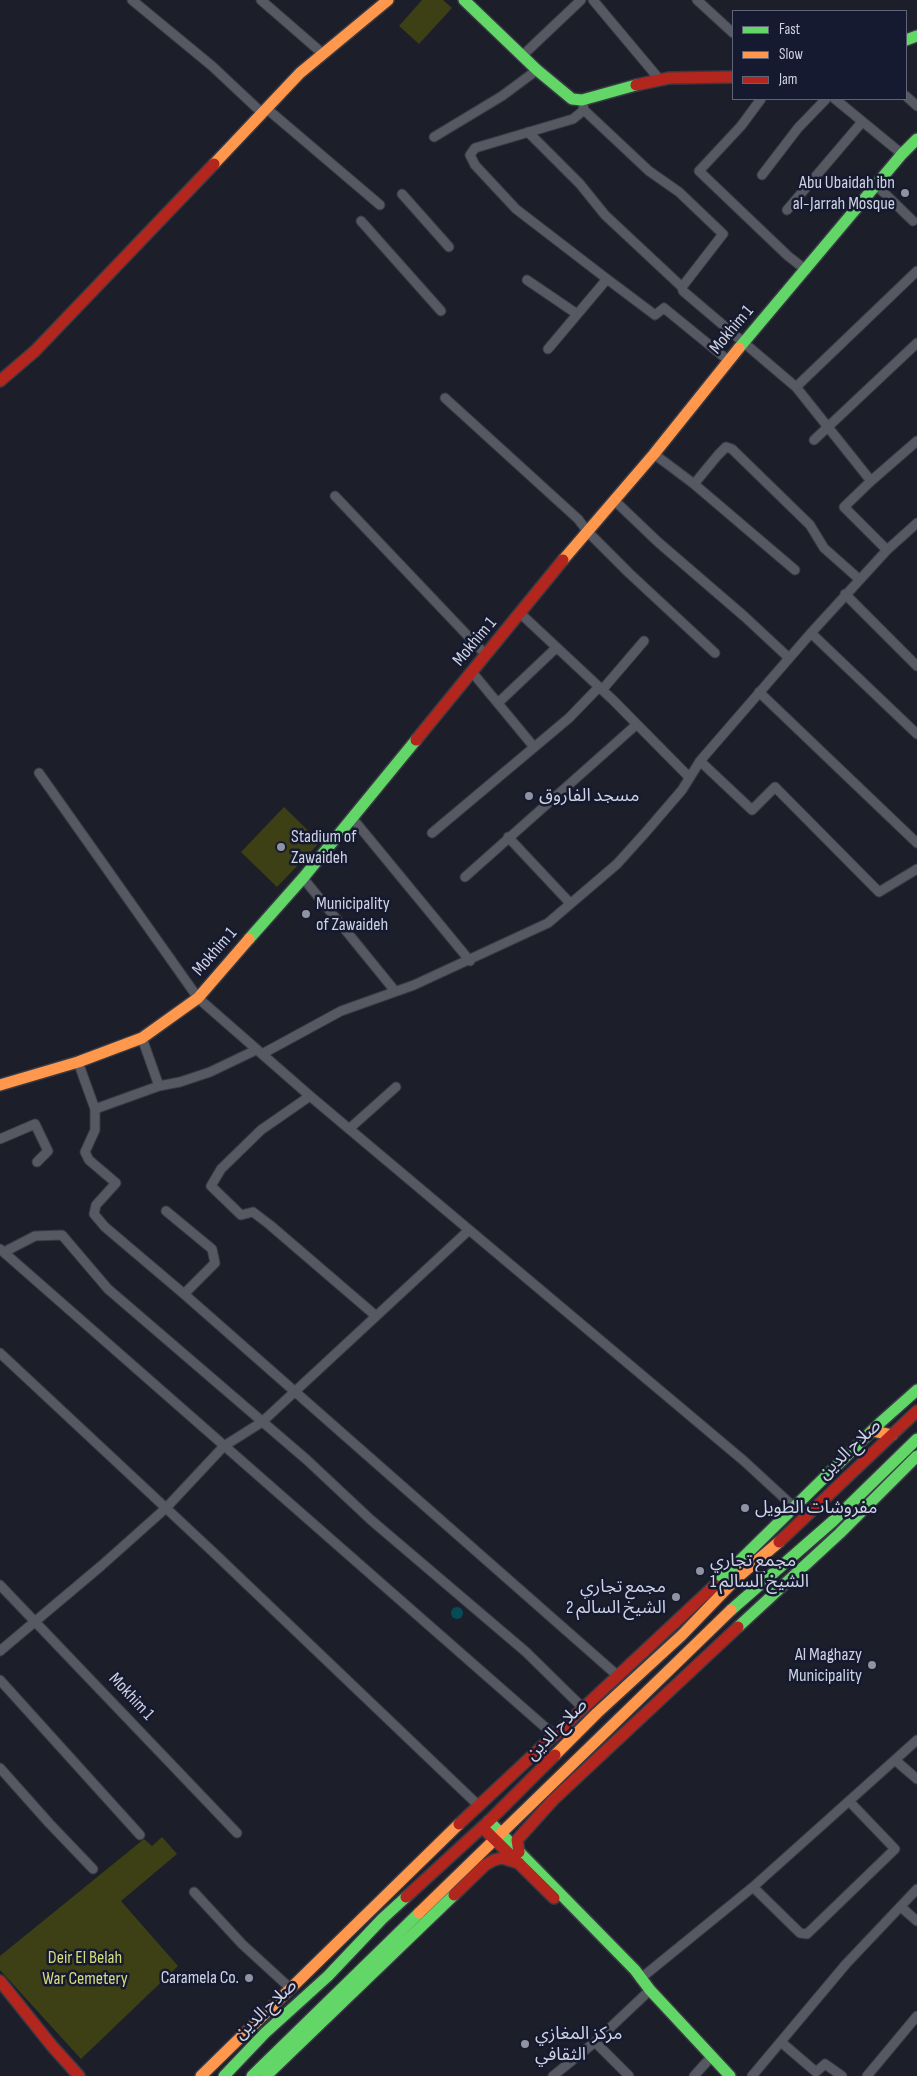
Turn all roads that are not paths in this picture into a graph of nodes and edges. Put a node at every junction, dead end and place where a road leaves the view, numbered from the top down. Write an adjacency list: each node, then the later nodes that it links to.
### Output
1 (132, 0): 20 (street)
2 (261, 0): 9 (street)
3 (388, 0): 9 (main road)
4 (464, 0): 10 (main road)
5 (581, 0): 10 (street)
6 (593, 0): 13 (street)
7 (697, 0): 8 (street)
8 (732, 33)
9 (322, 53): 20 (main road)
10 (523, 55): 11 (main road)
11 (537, 70): 18 (main road); 23 (street)
12 (732, 78): 13 (main road)
13 (660, 80): 18 (main road)
14 (907, 97): 19 (street)
15 (760, 100): 34 (street)
16 (825, 100): 26 (street)
17 (836, 100): 21 (street)
18 (583, 105): 22 (street); 38 (street)
19 (917, 106)
20 (263, 110): 29 (street); 45 (main road)
21 (862, 122): 25 (street); 30 (street)
22 (528, 132): 36 (street); 38 (street)
23 (434, 137)
24 (917, 140): 25 (main road, Mokhim 1)
25 (902, 154): 27 (main road, Mokhim 1)
26 (762, 175)
27 (877, 186): 32 (street); 34 (main road, Mokhim 1)
28 (402, 194): 33 (street)
29 (380, 205)
30 (786, 210)
31 (362, 220): 39 (street)
32 (912, 221)
33 (449, 247)
34 (806, 270): 41 (main road, Mokhim 1)
35 (917, 270): 46 (street)
36 (606, 279): 40 (street); 44 (street)
37 (527, 280): 40 (street)
38 (682, 287): 41 (street)
39 (442, 311)
40 (578, 314): 43 (street)
41 (744, 343): 44 (main road, Mokhim 1); 46 (street)
42 (917, 343): 48 (street)
43 (548, 349)
44 (729, 361): 51 (main road, Mokhim 1)
45 (0, 381)
46 (796, 387): 48 (street)
47 (445, 398): 57 (street)
48 (828, 427): 49 (street); 52 (street)
49 (814, 440)
50 (917, 441): 52 (street)
51 (654, 454): 53 (street); 55 (main road, Mokhim 1)
52 (871, 481): 58 (street)
53 (694, 484): 59 (street); 60 (street)
54 (335, 496): 67 (street)
55 (614, 500): 57 (main road, Mokhim 1); 68 (street)
56 (917, 523): 58 (street)
57 (588, 532): 62 (main road, Mokhim 1); 66 (street)
58 (887, 550): 60 (street)
59 (795, 570)
60 (859, 579): 61 (street)
61 (846, 594): 63 (street); 69 (street)
62 (521, 614): 65 (street); 67 (main road, Mokhim 1)
63 (810, 633): 68 (street); 75 (street)
64 (644, 641): 71 (street)
65 (556, 648): 71 (street); 73 (street)
66 (715, 653)
67 (486, 655): 70 (main road, Mokhim 1)
68 (789, 658): 72 (street)
69 (917, 666)
70 (472, 672): 73 (street); 80 (main road, Mokhim 1)
71 (601, 689): 74 (street); 76 (street)
72 (759, 692): 77 (street); 83 (street)
73 (498, 703): 76 (street)
74 (636, 726): 79 (street); 82 (street)
75 (917, 734)
76 (534, 747): 81 (street)
77 (700, 761): 79 (street); 84 (street)
78 (39, 773): 90 (street)
79 (689, 777): 87 (street)
80 (353, 818): 86 (main road, Mokhim 1); 88 (street)
81 (432, 833)
82 (508, 837): 85 (street); 87 (street)
83 (917, 844)
84 (917, 869)
85 (465, 877)
86 (303, 878): 89 (street); 90 (main road, Mokhim 1)
87 (570, 903): 88 (street)
88 (470, 961): 89 (street)
89 (395, 991): 92 (street)
90 (198, 998): 91 (main road, Mokhim 1); 92 (street)
91 (142, 1038): 93 (main road, Mokhim 1); 95 (street)
92 (259, 1052): 95 (street); 97 (street)
93 (78, 1062): 94 (main road, Mokhim 1); 98 (street)
94 (0, 1085)
95 (159, 1086): 98 (street)
96 (396, 1087): 99 (street)
97 (310, 1096): 99 (street); 106 (street)
98 (95, 1108): 105 (street)
99 (349, 1130): 103 (street)
100 (0, 1139): 101 (street)
101 (37, 1162)
102 (166, 1211): 105 (street)
103 (469, 1230): 106 (street); 118 (street)
104 (2, 1250): 111 (street); 115 (street)
105 (184, 1294): 109 (street)
106 (376, 1316): 109 (street)
107 (0, 1353): 117 (street)
108 (917, 1390): 112 (main road)
109 (294, 1392): 111 (street); 124 (street)
110 (917, 1411): 113 (main road, صلاح الدين)
111 (262, 1422): 115 (street); 126 (street)
112 (872, 1430): 113 (main road); 118 (main road)
113 (892, 1435): 122 (main road, صلاح الدين)
114 (917, 1440): 137 (main road, صلاح الدين)
115 (224, 1446): 117 (street); 127 (street)
116 (917, 1456): 138 (main road)
117 (166, 1508): 120 (street); 133 (street)
118 (795, 1508): 121 (main road)
119 (0, 1585): 120 (street, Mokhim 1)
120 (35, 1622): 123 (street); 135 (street, Mokhim 1)
121 (662, 1635): 122 (main road); 124 (main road)
122 (682, 1635): 134 (main road, صلاح الدين)
123 (0, 1651)
124 (618, 1676): 126 (main road)
125 (0, 1680): 136 (street)
126 (583, 1708): 127 (main road)
127 (554, 1735): 133 (main road)
128 (917, 1740): 129 (street)
129 (896, 1760): 131 (street); 132 (street)
130 (0, 1768): 139 (street)
131 (917, 1779)
132 (849, 1801): 140 (street); 140 (street)
133 (478, 1805): 147 (main road)
134 (486, 1824): 137 (main road); 156 (main road, صلاح الدين)
135 (237, 1833)
136 (140, 1835)
137 (498, 1836): 138 (main road); 148 (main road, صلاح الدين)
138 (519, 1857): 145 (main road); 148 (main road)
139 (93, 1869)
140 (753, 1887): 145 (street)
141 (917, 1890): 143 (street)
142 (194, 1892): 147 (street)
143 (901, 1907): 144 (street); 152 (street)
144 (917, 1921)
145 (640, 1979): 149 (main road)
146 (0, 1981): 154 (main road)
147 (290, 1988): 155 (main road)
148 (347, 1990): 157 (main road, صلاح الدين); 158 (main road)
149 (650, 1990): 151 (street); 153 (main road)
150 (917, 2016): 165 (street)
151 (595, 2042): 159 (street); 160 (street)
152 (782, 2042): 163 (street); 164 (street)
153 (712, 2056): 161 (street); 162 (main road)
154 (79, 2076)
155 (201, 2076)
156 (224, 2076)
157 (252, 2076)
158 (266, 2076)
159 (552, 2076)
160 (629, 2076)
161 (694, 2076)
162 (729, 2076)
163 (752, 2076)
164 (842, 2076)
165 (867, 2076)

